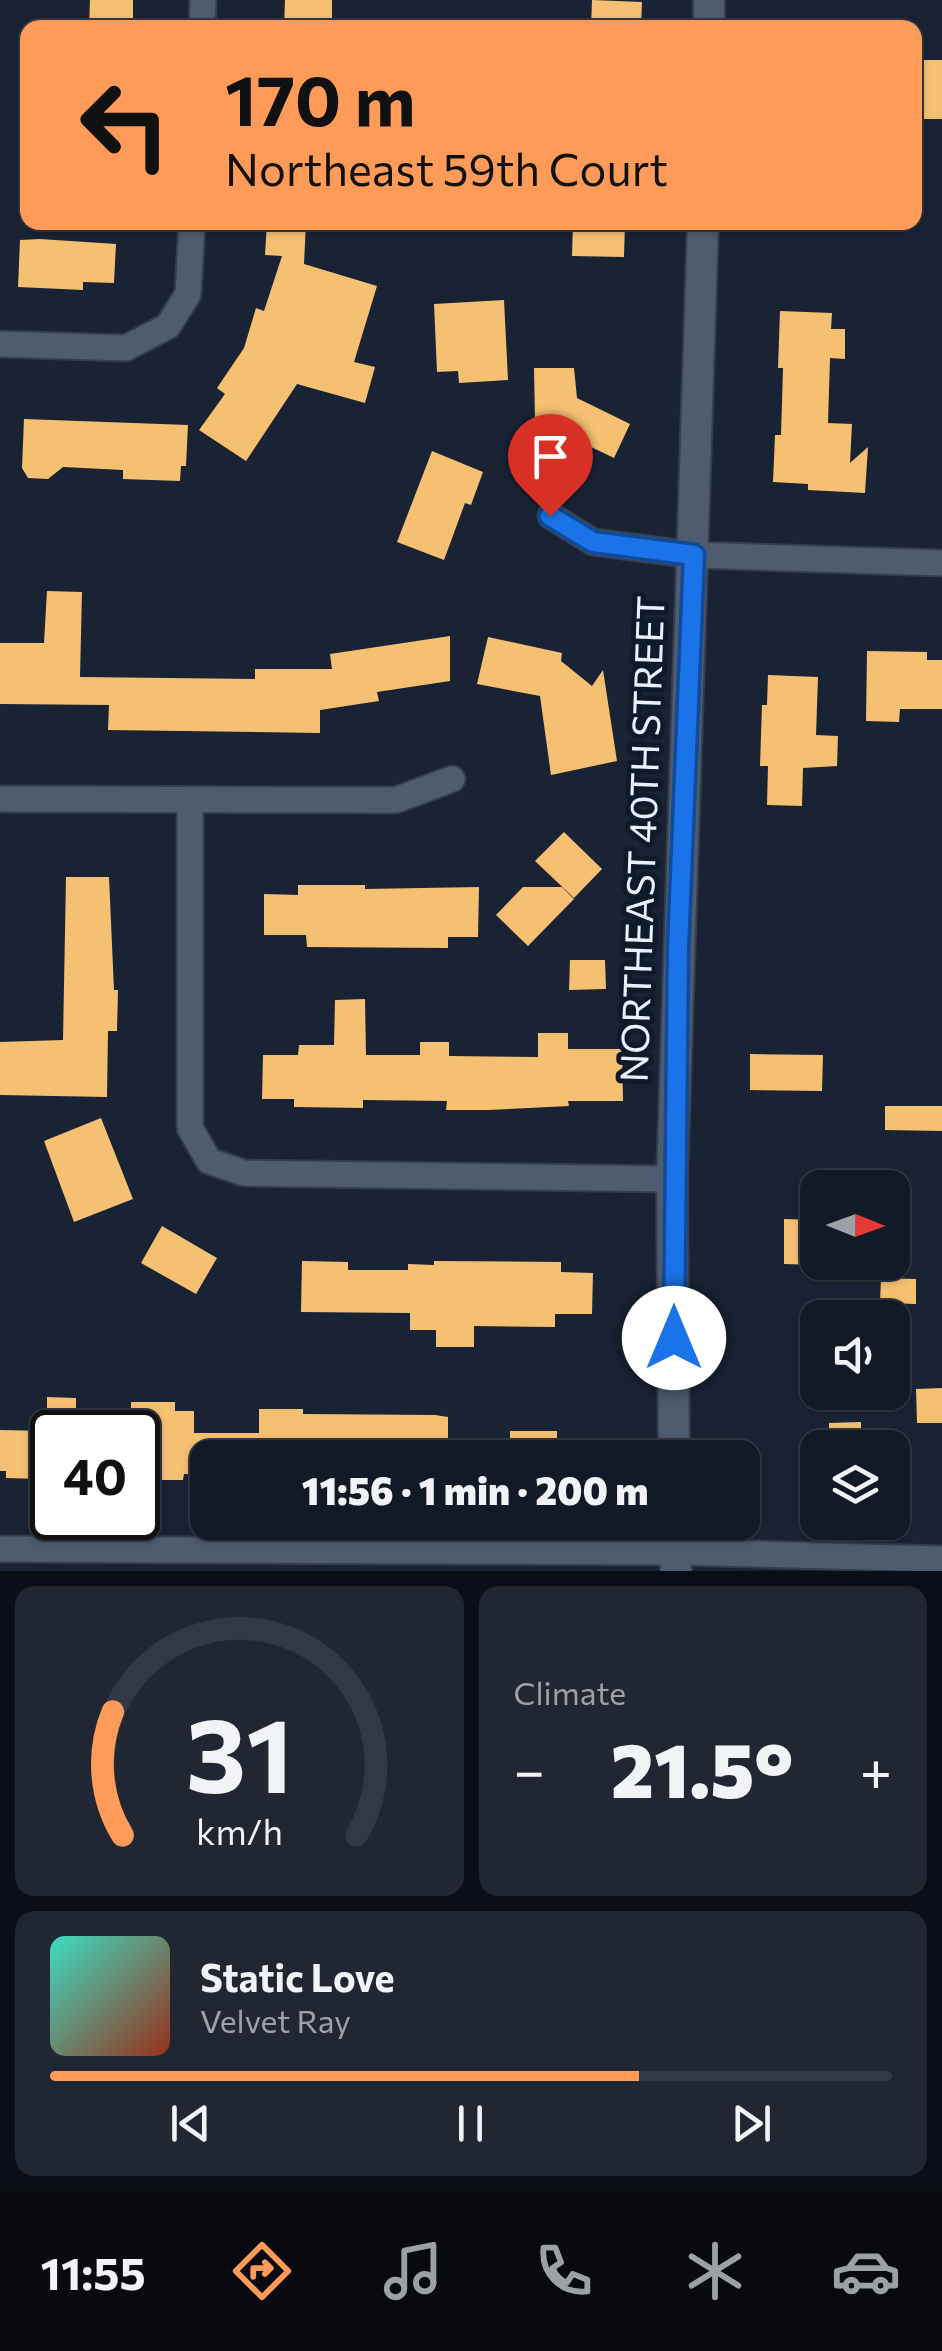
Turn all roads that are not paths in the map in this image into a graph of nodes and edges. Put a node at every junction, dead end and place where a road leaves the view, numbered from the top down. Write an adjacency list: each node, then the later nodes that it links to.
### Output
1 (192, 230): 3 (street)
2 (703, 230): 5 (street, NORTHEAST 40TH STREET)
3 (0, 344)
4 (550, 516): 5 (street)
5 (694, 555): 6 (street); 10 (street, NORTHEAST 40TH STREET)
6 (942, 563)
7 (452, 779): 9 (street)
8 (0, 799): 9 (street)
9 (190, 800): 10 (street)
10 (672, 1179): 11 (street, NORTHEAST 40TH STREET)
11 (674, 1440)
12 (0, 1549): 13 (street)
13 (675, 1549): 14 (street)
14 (930, 1563)

